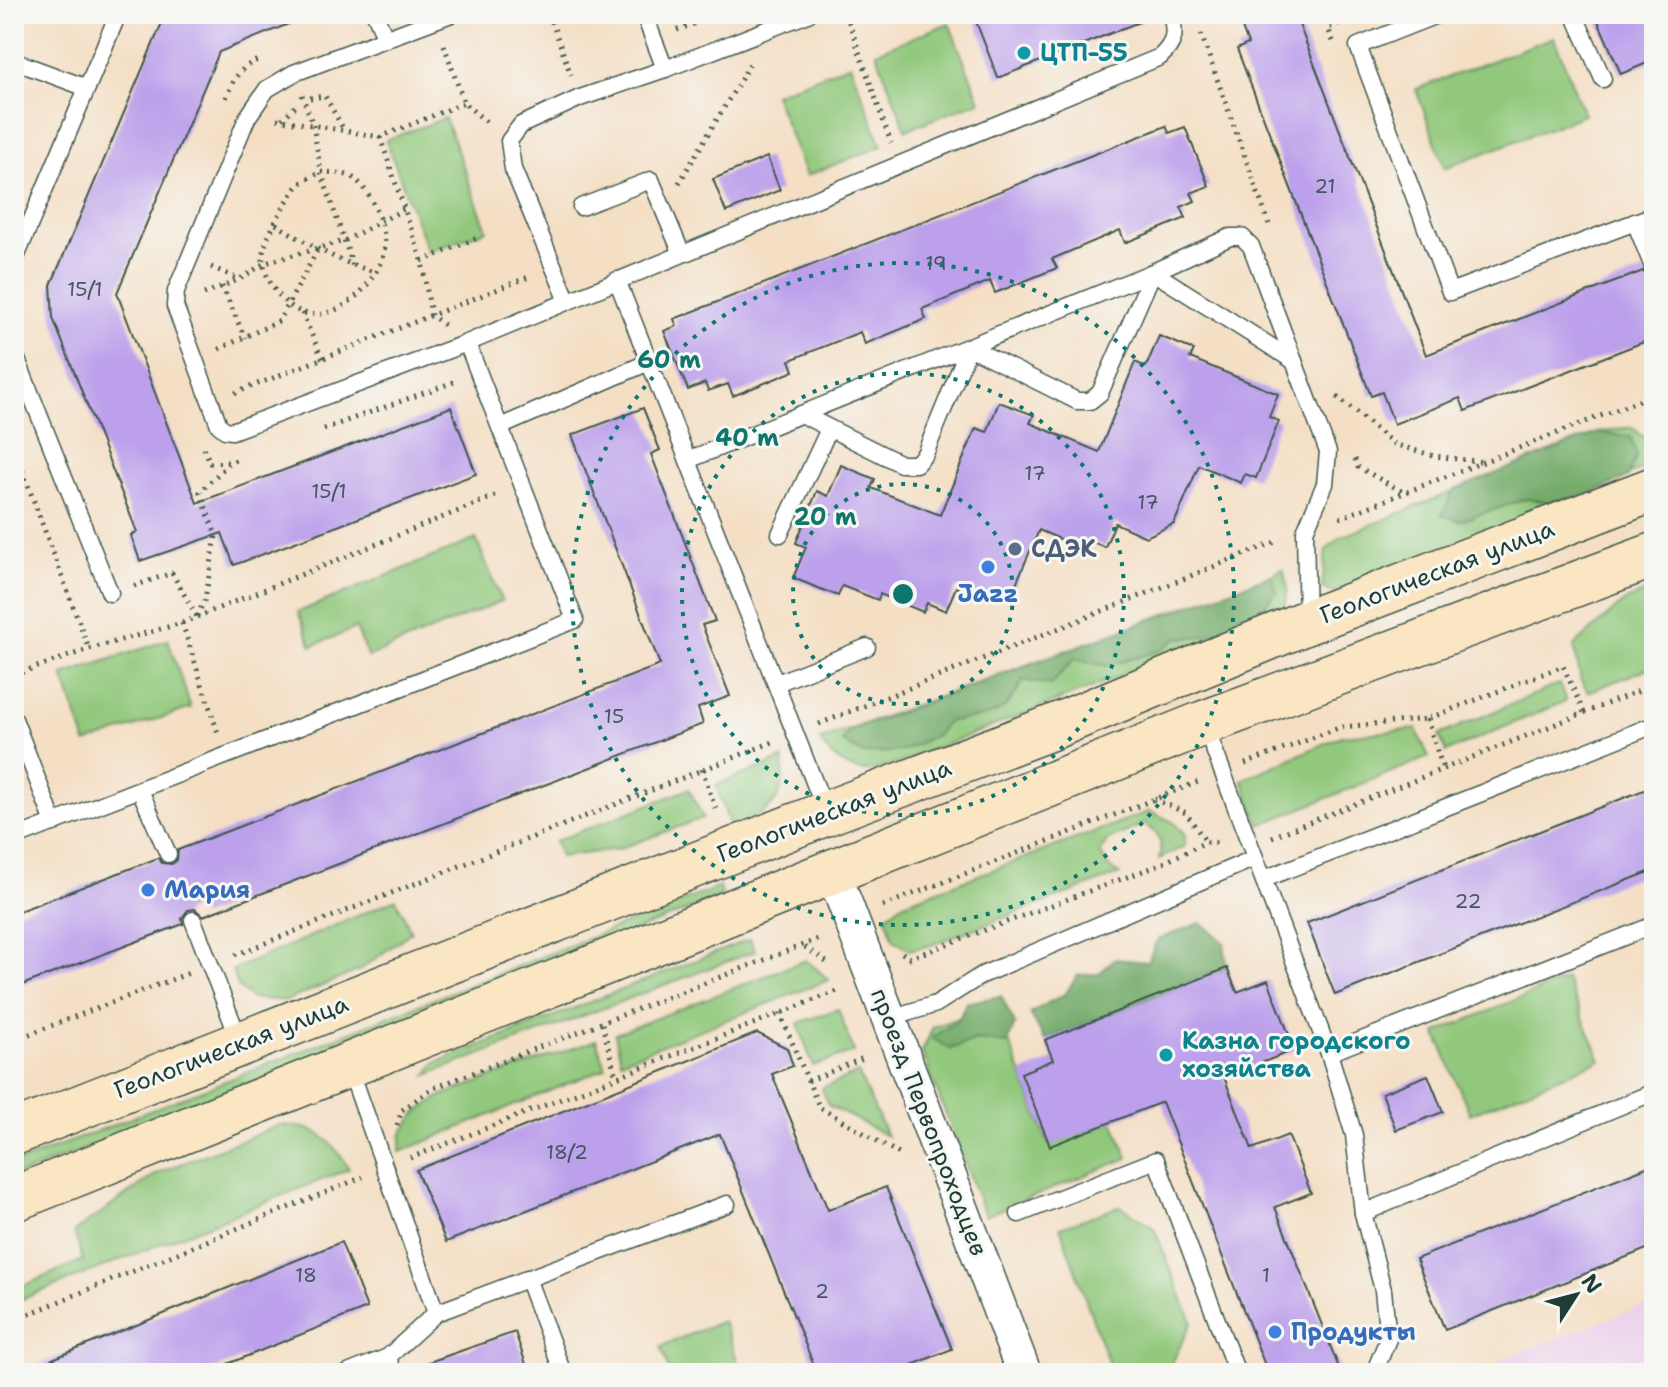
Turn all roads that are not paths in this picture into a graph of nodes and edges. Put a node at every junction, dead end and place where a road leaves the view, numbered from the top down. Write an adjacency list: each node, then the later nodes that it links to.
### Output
1 (118, 14): 13 (lane)
2 (375, 14): 9 (lane)
3 (644, 14): 11 (lane)
4 (808, 14): 11 (lane)
5 (1171, 14): 17 (lane)
6 (1439, 14): 16 (lane)
7 (1574, 14): 12 (lane)
8 (443, 17): 9 (lane)
9 (386, 39): 23 (lane)
10 (14, 61): 13 (lane)
11 (665, 69): 22 (lane)
12 (1603, 79)
13 (87, 88): 18 (lane)
14 (581, 207): 17 (lane)
15 (1654, 215): 16 (lane)
16 (1635, 222): 19 (lane)
17 (681, 252): 21 (lane)
18 (14, 262)
19 (1653, 267)
20 (1153, 272): 24 (lane); 24 (lane); 26 (lane); 26 (lane)
21 (617, 280): 22 (lane); 27 (lane)
22 (567, 299): 23 (lane)
23 (467, 343): 29 (lane)
24 (969, 347): 28 (lane); 30 (lane)
25 (14, 352): 35 (lane)
26 (1294, 361): 36 (lane)
27 (649, 362): 29 (lane); 31 (lane)
28 (801, 414): 30 (lane); 31 (lane)
29 (500, 427): 42 (lane)
30 (829, 429): 33 (lane)
31 (688, 460): 38 (lane)
32 (1654, 489): 36 (main road, Геологическая улица)
33 (780, 534)
34 (1654, 555): 40 (main road)
35 (110, 593)
36 (1307, 622): 43 (main road, Геологическая улица)
37 (867, 647): 38 (lane)
38 (777, 683): 43 (lane)
39 (14, 719): 44 (lane)
40 (1204, 723): 46 (lane); 48 (main road)
41 (1654, 725): 49 (lane)
42 (140, 790): 44 (lane); 47 (lane)
43 (827, 813): 53 (main road, Геологическая улица)
44 (54, 823): 45 (lane)
45 (14, 838)
46 (1253, 852): 49 (lane); 52 (lane)
47 (168, 854)
48 (833, 872): 52 (street, проезд Первопроходцев); 55 (main road)
49 (1264, 879): 54 (lane)
50 (193, 920): 53 (lane)
51 (1654, 925): 54 (lane)
52 (891, 1018): 67 (street, проезд Первопроходцев)
53 (241, 1043): 57 (main road, Геологическая улица)
54 (1329, 1053): 60 (lane)
55 (349, 1065): 58 (main road); 63 (lane)
56 (1654, 1092): 60 (lane)
57 (14, 1133)
58 (14, 1199)
59 (727, 1204): 62 (lane)
60 (1363, 1213): 69 (lane)
61 (1019, 1214): 68 (lane)
62 (527, 1278): 63 (lane); 66 (lane)
63 (436, 1313): 64 (lane)
64 (390, 1365): 65 (lane)
65 (348, 1373)
66 (563, 1373)
67 (1024, 1373)
68 (1237, 1373)
69 (1374, 1373)

